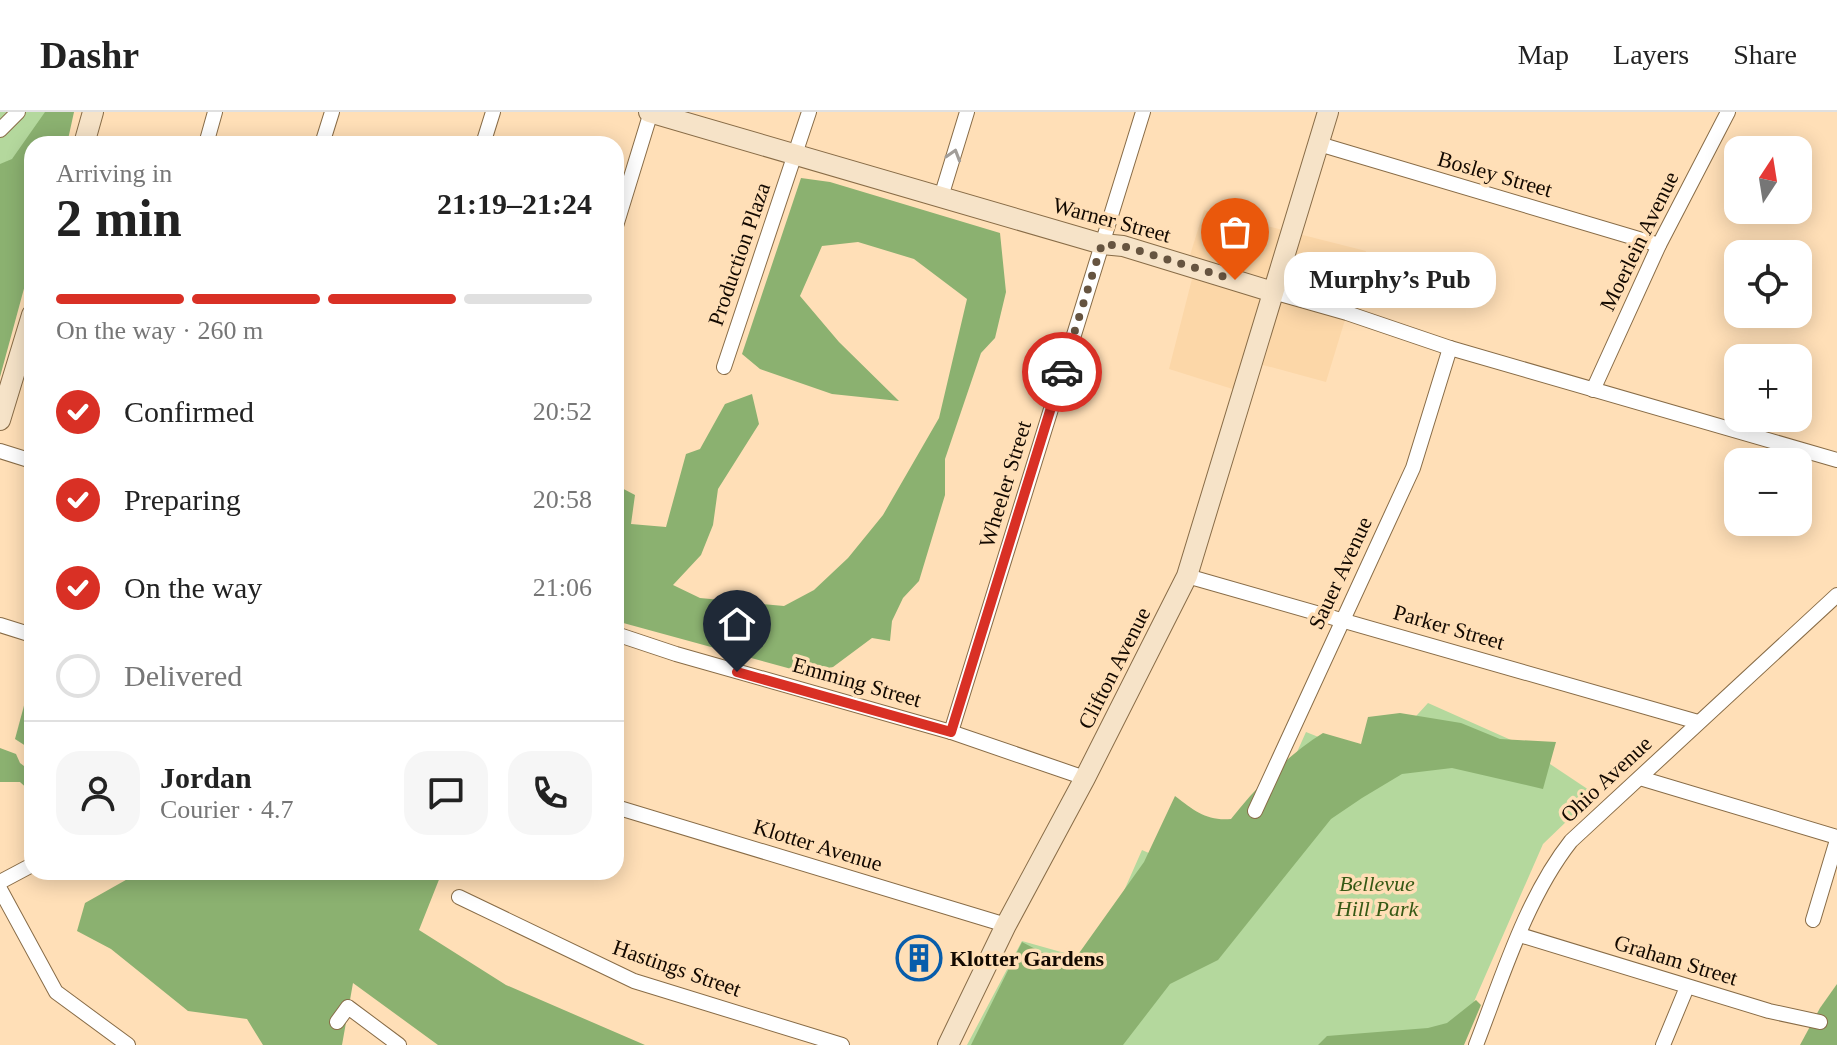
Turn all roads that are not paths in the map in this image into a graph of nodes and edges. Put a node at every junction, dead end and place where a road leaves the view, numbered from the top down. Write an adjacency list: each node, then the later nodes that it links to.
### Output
1 (18, 112): 12 (street)
2 (93, 112): 13 (main road)
3 (215, 112): 14 (street)
4 (332, 112): 15 (street)
5 (493, 112): 16 (street)
6 (650, 112): 18 (main road, Warner Street); 20 (street)
7 (809, 112): 18 (street, Production Plaza)
8 (967, 112): 19 (street, one-way to 8)
9 (1143, 112): 21 (street, Wheeler Street)
10 (1328, 112): 17 (main road, Clifton Avenue)
11 (1728, 112): 22 (street, Moerlein Avenue)
12 (0, 130)
13 (86, 136)
14 (208, 136)
15 (324, 136)
16 (486, 136)
17 (1319, 144): 22 (street, Bosley Street); 23 (main road, Clifton Avenue)
18 (796, 155): 19 (main road, Warner Street); 26 (street, Production Plaza)
19 (941, 197): 21 (main road, Warner Street)
20 (624, 199)
21 (1102, 244): 23 (main road, Warner Street); 39 (street, Wheeler Street)
22 (1659, 245): 27 (street, Moerlein Avenue)
23 (1273, 292): 25 (street, Warner Street); 32 (main road, Clifton Avenue)
24 (24, 341): 28 (main road)
25 (1450, 348): 27 (street, Warner Street); 34 (street, Sauer Avenue)
26 (724, 367)
27 (1593, 390): 31 (street, Warner Street)
28 (0, 420)
29 (0, 451): 30 (street)
30 (24, 458)
31 (1837, 460)
32 (1187, 576): 34 (street, Parker Street); 40 (main road, Clifton Avenue)
33 (1837, 595): 38 (street, Ohio Avenue)
34 (1343, 620): 38 (street, Parker Street); 43 (street, Sauer Avenue)
35 (0, 625): 36 (street)
36 (24, 632)
37 (624, 637): 39 (street, Emming Street)
38 (1698, 722): 41 (street, Ohio Avenue)
39 (951, 732): 40 (street, Emming Street)
40 (1085, 778): 50 (main road, Clifton Avenue)
41 (1640, 778): 44 (street); 51 (street, Ohio Avenue)
42 (624, 809): 50 (street, Klotter Avenue)
43 (1255, 811)
44 (1837, 839): 49 (street)
45 (24, 869): 46 (street)
46 (0, 882)
47 (0, 889): 55 (street)
48 (459, 897): 57 (street, Hastings Street)
49 (1813, 920)
50 (1006, 925): 58 (main road, Clifton Avenue)
51 (1520, 935): 52 (street, Graham Street); 59 (street, Ohio Avenue)
52 (1687, 987): 54 (street, Graham Street); 60 (street)
53 (337, 1022): 56 (street)
54 (1820, 1022)
55 (128, 1045)
56 (399, 1045)
57 (842, 1045)
58 (948, 1045)
59 (1476, 1045)
60 (1663, 1045)

